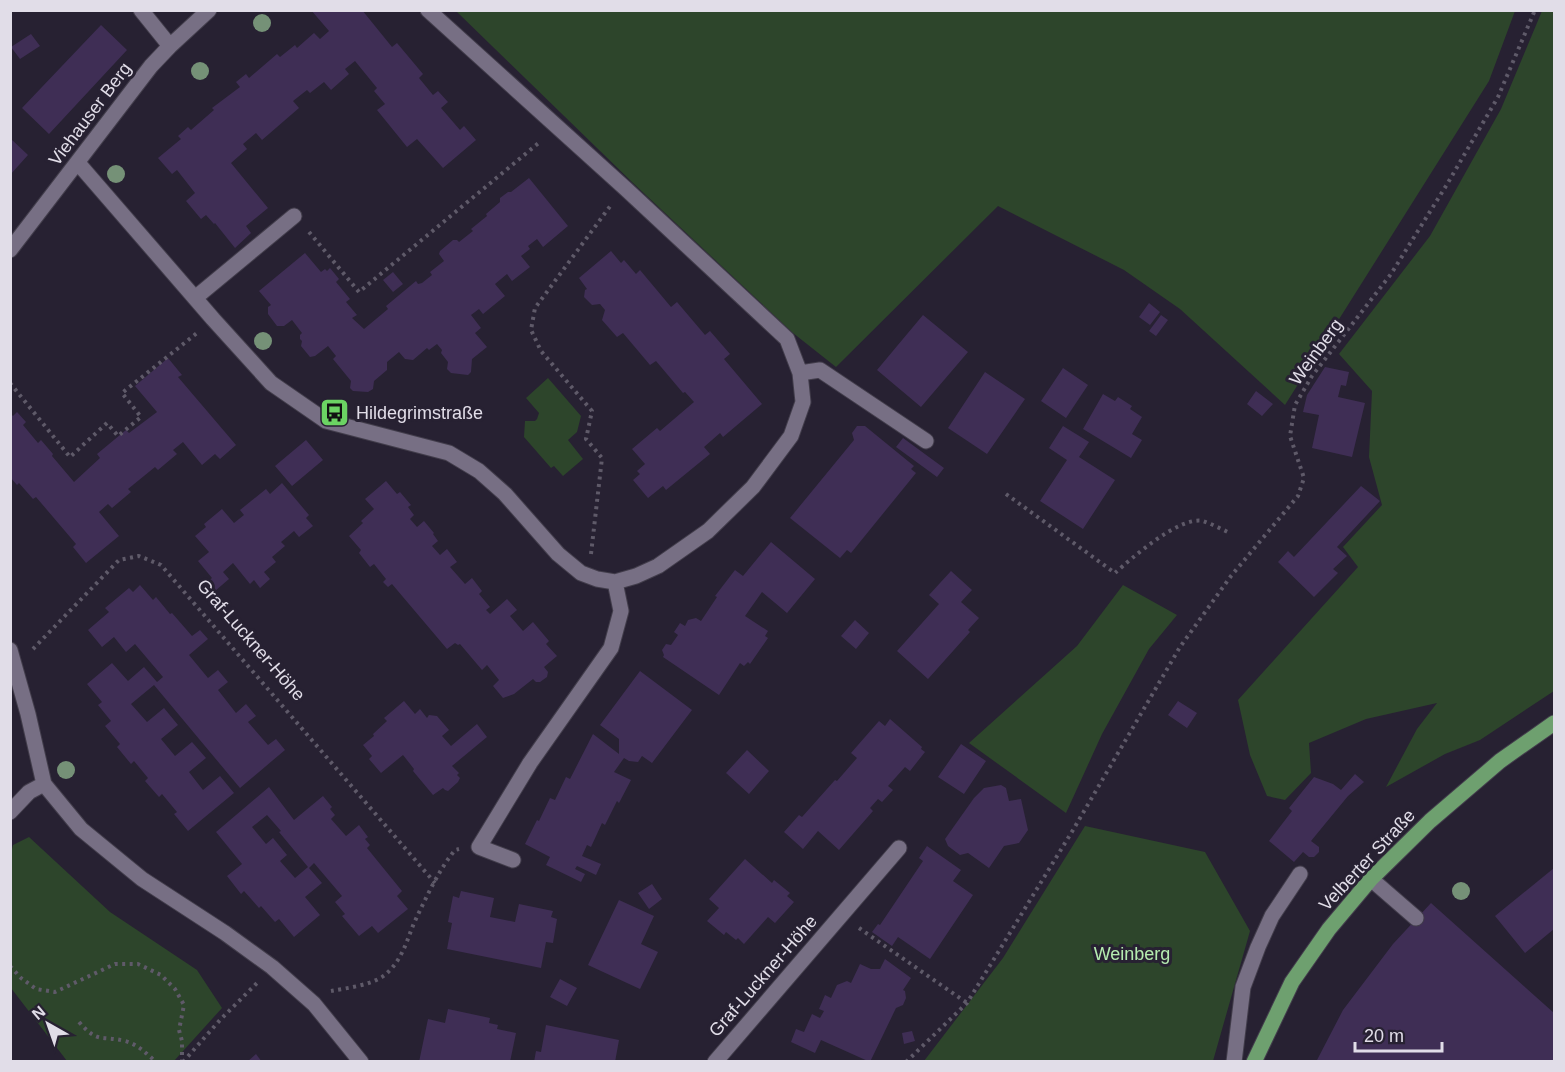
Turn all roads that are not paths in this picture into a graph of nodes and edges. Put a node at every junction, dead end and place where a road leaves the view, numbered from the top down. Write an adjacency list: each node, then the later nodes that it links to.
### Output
1 (141, 10): 4 (street)
2 (209, 10): 4 (street, Viehauser Berg)
3 (428, 10): 9 (street)
4 (170, 46): 5 (street, Viehauser Berg)
5 (78, 162): 7 (street, Viehauser Berg); 8 (street)
6 (294, 216): 8 (street)
7 (10, 250)
8 (195, 298): 11 (street)
9 (800, 373): 10 (street); 11 (street)
10 (926, 441)
11 (615, 582): 17 (street)
12 (11, 652): 14 (street)
13 (1554, 723): 19 (main road, Velberter Straße)
14 (44, 784): 15 (street); 21 (street)
15 (10, 812)
16 (899, 848): 22 (street, Graf-Luckner-Höhe)
17 (513, 860)
18 (1300, 874): 23 (street)
19 (1371, 879): 20 (street); 24 (main road, Velberter Straße)
20 (1416, 918)
21 (361, 1062)
22 (715, 1062)
23 (1234, 1062)
24 (1254, 1062)

